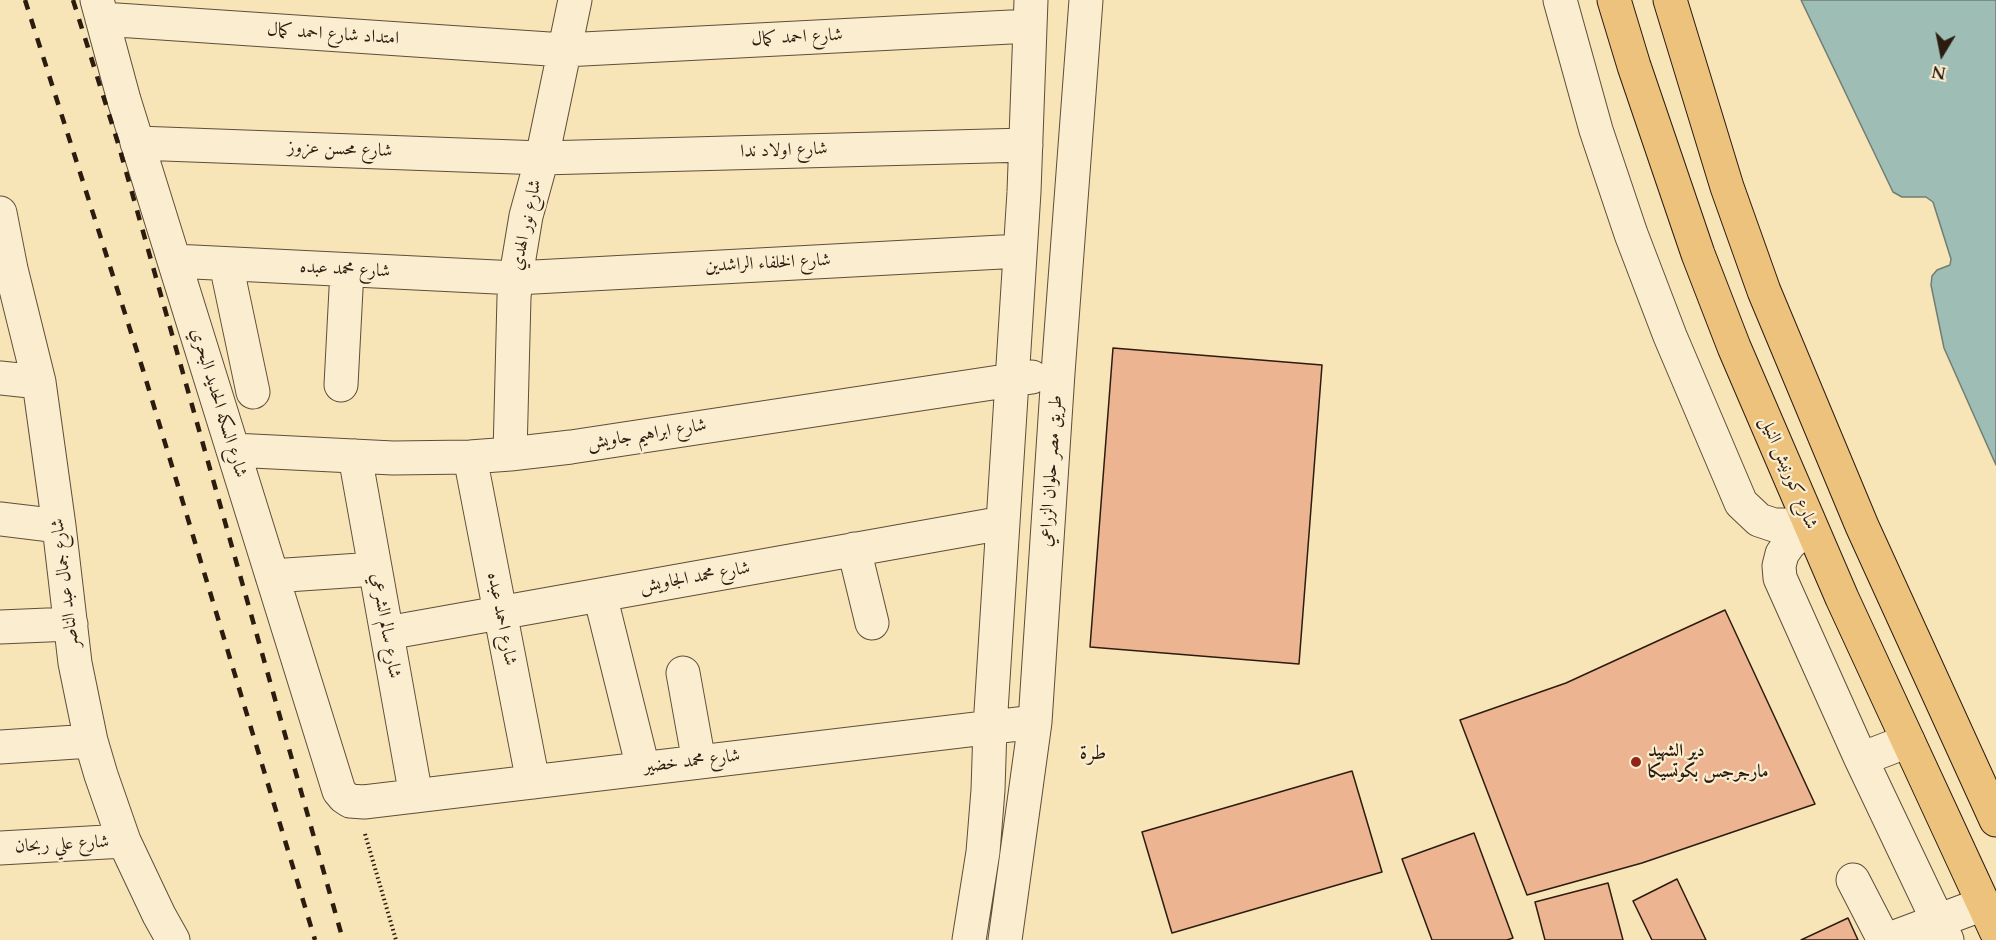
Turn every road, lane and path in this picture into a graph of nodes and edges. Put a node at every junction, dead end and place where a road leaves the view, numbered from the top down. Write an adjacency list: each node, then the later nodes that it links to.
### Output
1 (575, 0): 8 (street, شارع نور الهدي)
2 (1086, 0): 19 (street, طريق مصر حلوان الزراعي)
3 (1560, 0): 31 (street)
4 (1614, 0): 31 (highway, شارع كورنيش النيل)
5 (1670, 0): 54 (highway)
6 (100, 9): 8 (street, امتداد شارع احمد كمال); 9 (street, شارع السكه الحديد البحري)
7 (1030, 13): 8 (street, شارع احمد كمال); 10 (street)
8 (564, 50): 11 (street, شارع نور الهدي)
9 (137, 143): 11 (street, شارع محسن عزوز); 14 (street, شارع السكه الحديد البحري)
10 (1026, 145): 11 (street, شارع اولاد ندا); 13 (street)
11 (542, 158): 18 (street, شارع نور الهدي)
12 (0, 213): 16 (street, شارع جمال عبد الناصر)
13 (1020, 251): 18 (street, شارع الخلفاء الراشدين); 21 (street)
14 (174, 261): 15 (street, شارع محمد عبده); 25 (street, شارع السكه الحديد البحري)
15 (226, 264): 17 (street, شارع محمد عبده); 24 (street)
16 (5, 268): 22 (street, شارع جمال عبد الناصر)
17 (347, 270): 18 (street, شارع محمد عبده); 23 (street)
18 (516, 278): 26 (street, شارع نور الهدي)
19 (1058, 373): 21 (street, شارع ابراهيم جاويش); 43 (street, طريق مصر حلوان الزراعي)
20 (0, 378): 22 (street)
21 (1012, 380): 26 (street, شارع ابراهيم جاويش); 30 (street)
22 (39, 382): 32 (street, شارع جمال عبد الناصر)
23 (341, 385)
24 (253, 392)
25 (233, 450): 27 (street, شارع ابراهيم جاويش); 35 (street, شارع السكه الحديد البحري)
26 (510, 454): 28 (street, شارع ابراهيم جاويش)
27 (355, 456): 28 (street, شارع ابراهيم جاويش); 34 (street, شارع سالم الشرعي)
28 (470, 457): 37 (street, شارع احمد عبده)
29 (0, 519): 32 (street)
30 (1003, 522): 33 (street, شارع محمد الجاويش); 44 (street)
31 (1810, 525): 46 (highway, شارع كورنيش النيل); 48 (street)
32 (59, 526): 39 (street, شارع جمال عبد الناصر)
33 (854, 549): 36 (street, شارع محمد الجاويش); 38 (street)
34 (375, 569): 35 (street); 41 (street, شارع سالم الشرعي)
35 (272, 576): 53 (street, شارع السكه الحديد البحري)
36 (600, 595): 37 (street, شارع محمد الجاويش); 50 (street)
37 (500, 613): 41 (street, شارع محمد الجاويش); 51 (street, شارع احمد عبده)
38 (872, 623)
39 (70, 624): 40 (street); 45 (street, شارع جمال عبد الناصر)
40 (0, 627)
41 (387, 633): 52 (street, شارع سالم الشرعي)
42 (683, 673): 49 (street)
43 (1035, 722): 44 (street, شارع محمد خضير); 63 (street, طريق مصر حلوان الزراعي)
44 (990, 727): 49 (street, شارع محمد خضير); 62 (street)
45 (91, 741): 47 (street); 55 (street, شارع جمال عبد الناصر)
46 (1908, 741): 48 (street); 58 (highway, شارع كورنيش النيل)
47 (0, 747)
48 (1861, 759): 59 (street)
49 (699, 762): 50 (street, شارع محمد خضير)
50 (643, 768): 51 (street, شارع محمد خضير)
51 (533, 782): 52 (street, شارع محمد خضير)
52 (416, 796): 53 (street, شارع محمد خضير)
53 (353, 802): 61 (path)
54 (1996, 820)
55 (124, 842): 56 (street, شارع علي ربحان); 60 (street, شارع جمال عبد الناصر)
56 (0, 848)
57 (1853, 880): 64 (street)
58 (1990, 918): 59 (street)
59 (1943, 930): 64 (street)
60 (173, 940)
61 (396, 940)
62 (969, 940)
63 (1005, 940)
64 (1886, 940)

